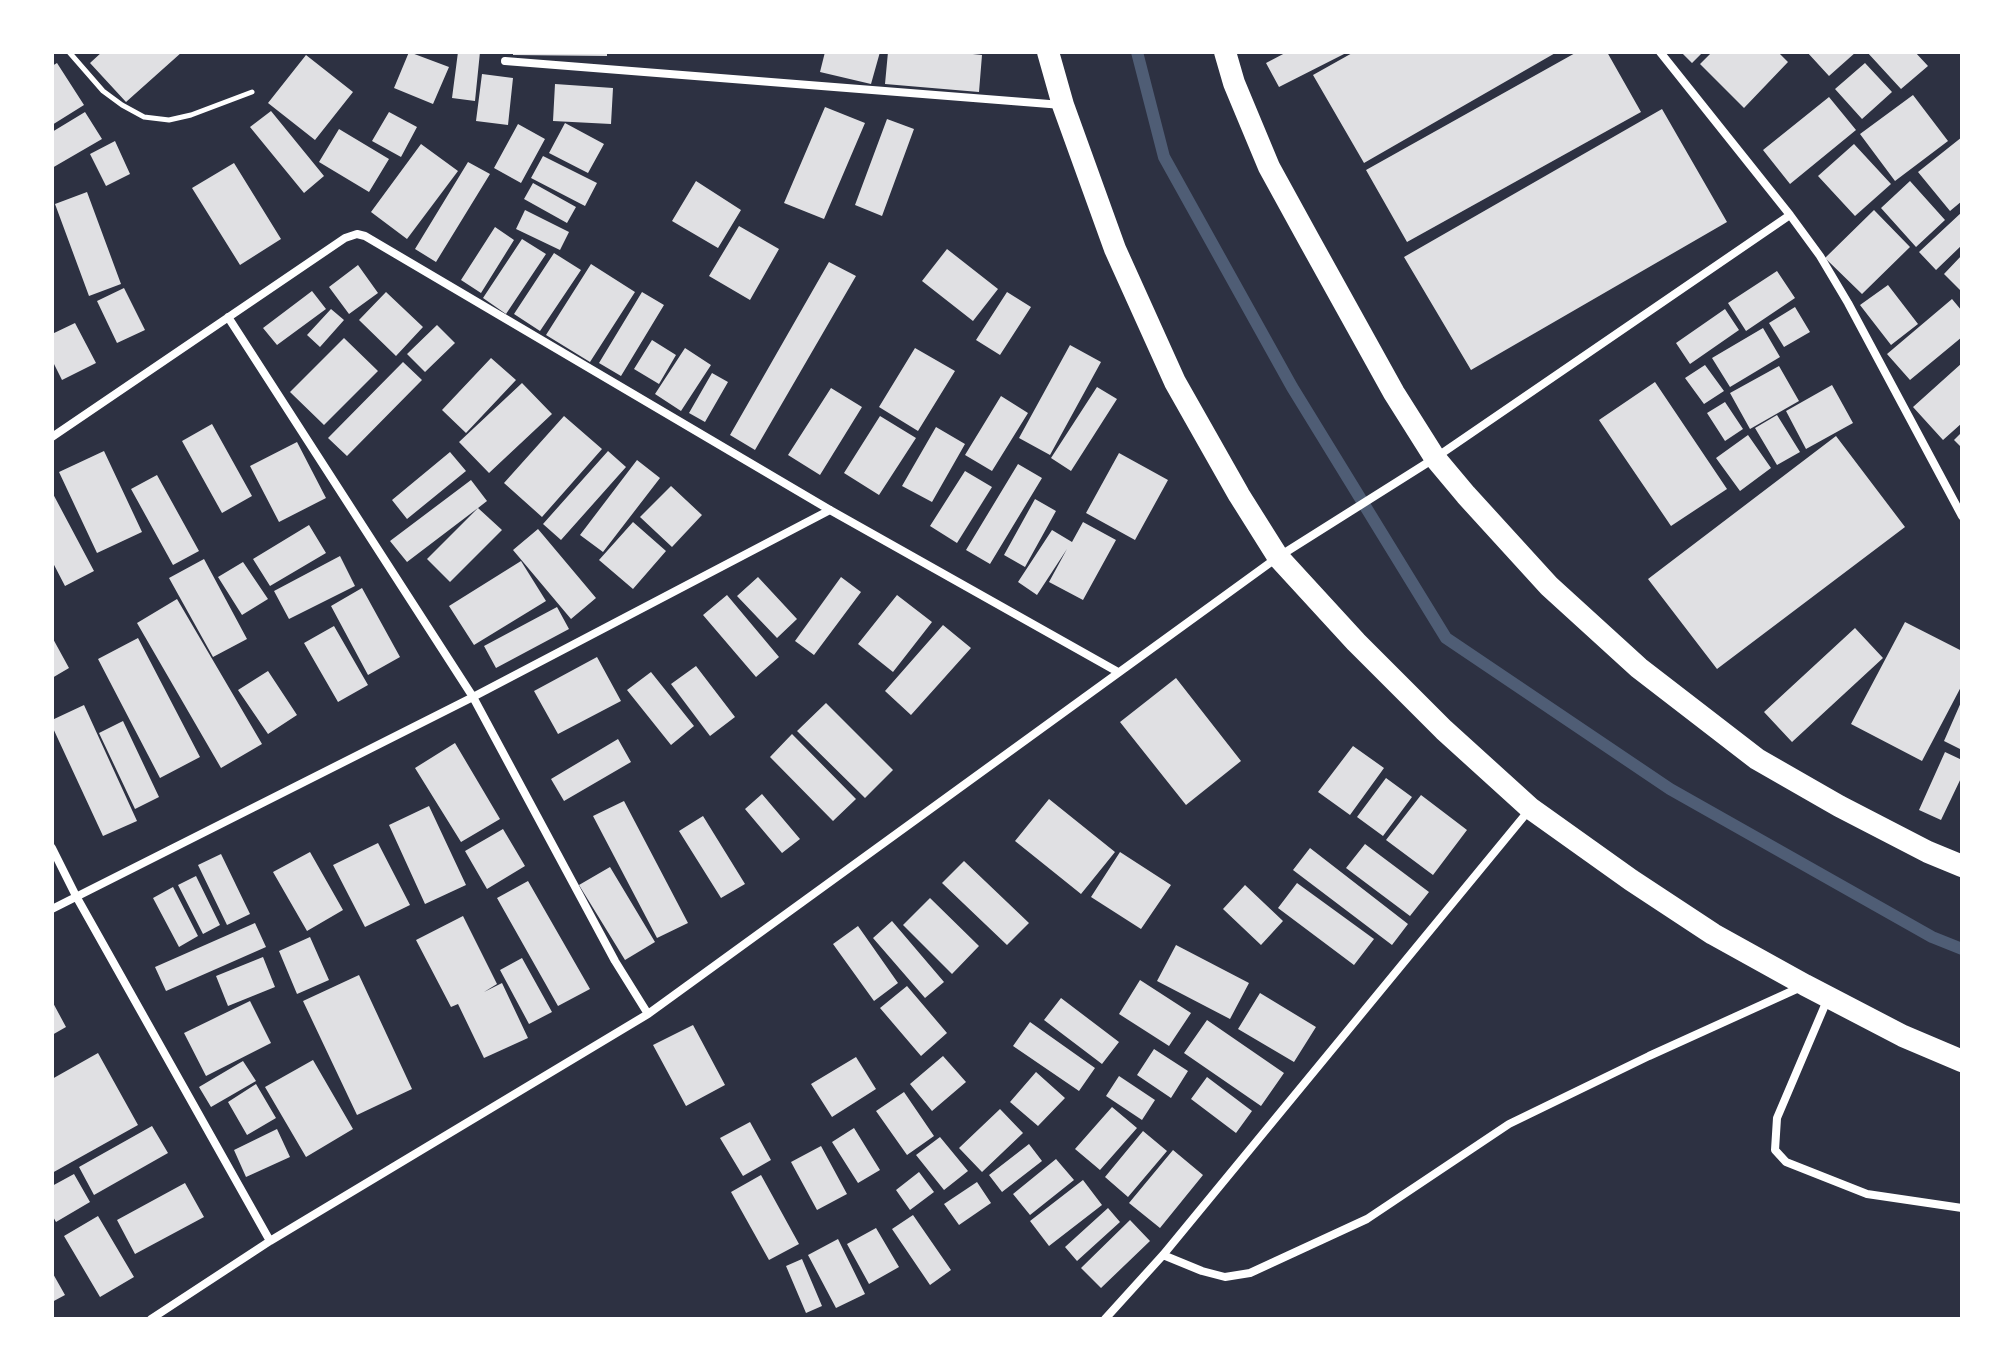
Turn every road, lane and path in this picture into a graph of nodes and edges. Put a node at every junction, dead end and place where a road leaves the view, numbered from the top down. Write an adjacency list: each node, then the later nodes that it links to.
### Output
1 (69, 52): 6 (path)
2 (1048, 52): 7 (highway)
3 (1225, 52): 11 (highway)
4 (1660, 52): 8 (street)
5 (505, 61): 7 (street)
6 (252, 92)
7 (1063, 105): 14 (highway)
8 (1790, 215): 11 (street); 13 (street)
9 (228, 317): 10 (street); 12 (street); 16 (street)
10 (52, 437)
11 (1435, 458): 14 (street); 19 (highway)
12 (830, 510): 15 (street); 16 (street)
13 (1962, 516)
14 (1278, 557): 15 (street); 17 (highway)
15 (1118, 672): 24 (street)
16 (473, 697): 20 (street); 24 (street)
17 (1530, 808): 22 (highway); 28 (street)
18 (52, 848): 20 (street)
19 (1962, 866)
20 (76, 896): 21 (street); 27 (street)
21 (52, 909)
22 (1805, 985): 23 (highway); 28 (street)
23 (1828, 997): 25 (highway); 26 (street)
24 (648, 1014): 27 (street)
25 (1962, 1061)
26 (1962, 1208)
27 (270, 1241): 29 (street)
28 (1163, 1255): 30 (street)
29 (151, 1319)
30 (1105, 1319)

